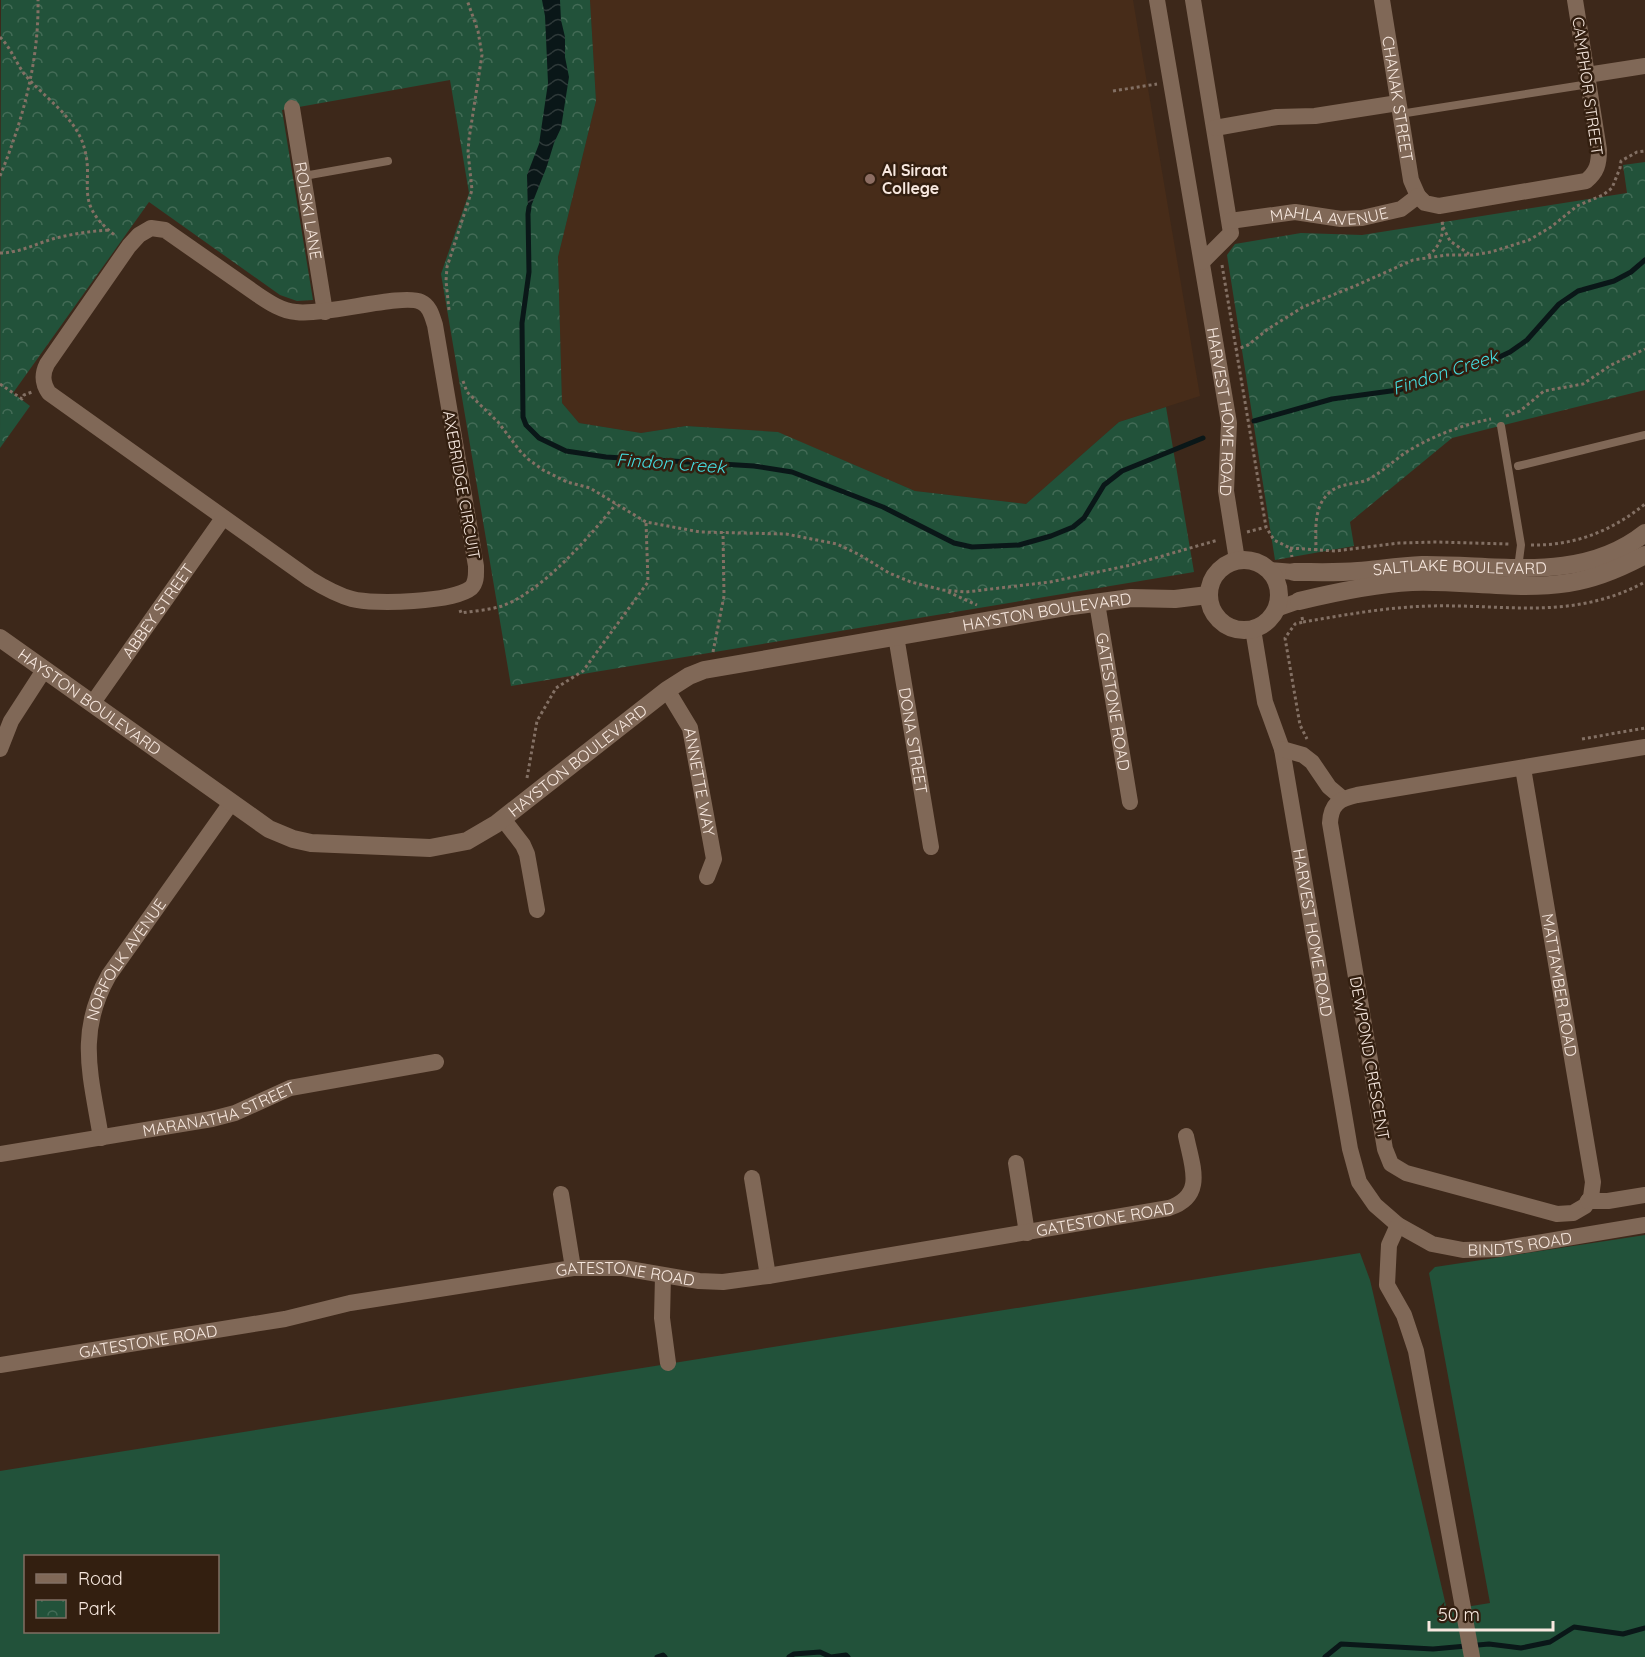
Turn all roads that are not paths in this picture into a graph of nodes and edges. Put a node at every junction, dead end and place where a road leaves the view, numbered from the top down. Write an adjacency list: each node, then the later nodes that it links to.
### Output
1 (1157, 0): 14 (street, HARVEST HOME ROAD)
2 (1193, 0): 9 (street)
3 (1383, 0): 8 (street, CHANAK STREET)
4 (1575, 0): 6 (street, CAMPHOR STREET)
5 (1645, 66): 6 (street)
6 (1588, 80): 8 (lane); 12 (street, CAMPHOR STREET)
7 (292, 108): 11 (street, ROLSKI LANE)
8 (1399, 109): 9 (street); 12 (street, CHANAK STREET)
9 (1215, 128): 13 (street)
10 (388, 161): 11 (lane)
11 (303, 176): 15 (street, ROLSKI LANE)
12 (1418, 196): 13 (street, MAHLA AVENUE)
13 (1230, 221): 14 (street)
14 (1202, 262): 21 (street, HARVEST HOME ROAD)
15 (325, 312): 19 (street, AXEBRIDGE CIRCUIT); 19 (street, AXEBRIDGE CIRCUIT)
16 (1501, 426): 22 (lane)
17 (1645, 435): 18 (lane)
18 (1518, 466)
19 (224, 518): 34 (street, ABBEY STREET)
20 (1644, 542): 22 (street, SALTLAKE BOULEVARD); 26 (street, SALTLAKE BOULEVARD)
21 (1237, 560): 23 (street); 25 (street)
22 (1518, 568): 24 (street, SALTLAKE BOULEVARD)
23 (1269, 570): 24 (street, SALTLAKE BOULEVARD); 28 (street)
24 (1294, 572)
25 (1209, 595): 27 (street, HAYSTON BOULEVARD); 29 (street)
26 (1299, 601): 28 (street, SALTLAKE BOULEVARD)
27 (1097, 603): 30 (street, HAYSTON BOULEVARD); 40 (street, GATESTONE ROAD)
28 (1276, 609): 29 (street)
29 (1253, 629): 37 (street, HARVEST HOME ROAD)
30 (896, 636): 33 (street, HAYSTON BOULEVARD); 43 (street, DONA STREET)
31 (0, 638): 32 (street, HAYSTON BOULEVARD)
32 (44, 670): 34 (street, HAYSTON BOULEVARD); 36 (street)
33 (667, 690): 42 (street, HAYSTON BOULEVARD); 44 (street, ANNETTE WAY)
34 (92, 704): 41 (street, HAYSTON BOULEVARD)
35 (1645, 747): 38 (street)
36 (0, 749)
37 (1282, 749): 39 (street); 55 (street, HARVEST HOME ROAD)
38 (1522, 768): 39 (street); 54 (street, MATTAMBER ROAD)
39 (1342, 798): 54 (street, DEWPOND CRESCENT)
40 (1130, 802)
41 (231, 803): 42 (street, HAYSTON BOULEVARD); 48 (street, NORFOLK AVENUE)
42 (503, 819): 45 (street)
43 (931, 847)
44 (707, 878)
45 (537, 910)
46 (436, 1062): 48 (street, MARANATHA STREET)
47 (1186, 1136): 57 (street, GATESTONE ROAD)
48 (101, 1138): 49 (street, MARANATHA STREET)
49 (0, 1154)
50 (1016, 1163): 57 (street)
51 (752, 1178): 60 (street)
52 (561, 1194): 58 (street)
53 (1645, 1195): 54 (street, DEWPOND CRESCENT)
54 (1588, 1202)
55 (1398, 1225): 56 (street, BINDTS ROAD); 63 (street)
56 (1645, 1225)
57 (1027, 1233): 60 (street, GATESTONE ROAD)
58 (573, 1268): 59 (street, GATESTONE ROAD); 62 (street, GATESTONE ROAD)
59 (663, 1276): 60 (street, GATESTONE ROAD); 61 (street)
60 (768, 1276)
61 (668, 1362)
62 (0, 1365)
63 (1471, 1654)

